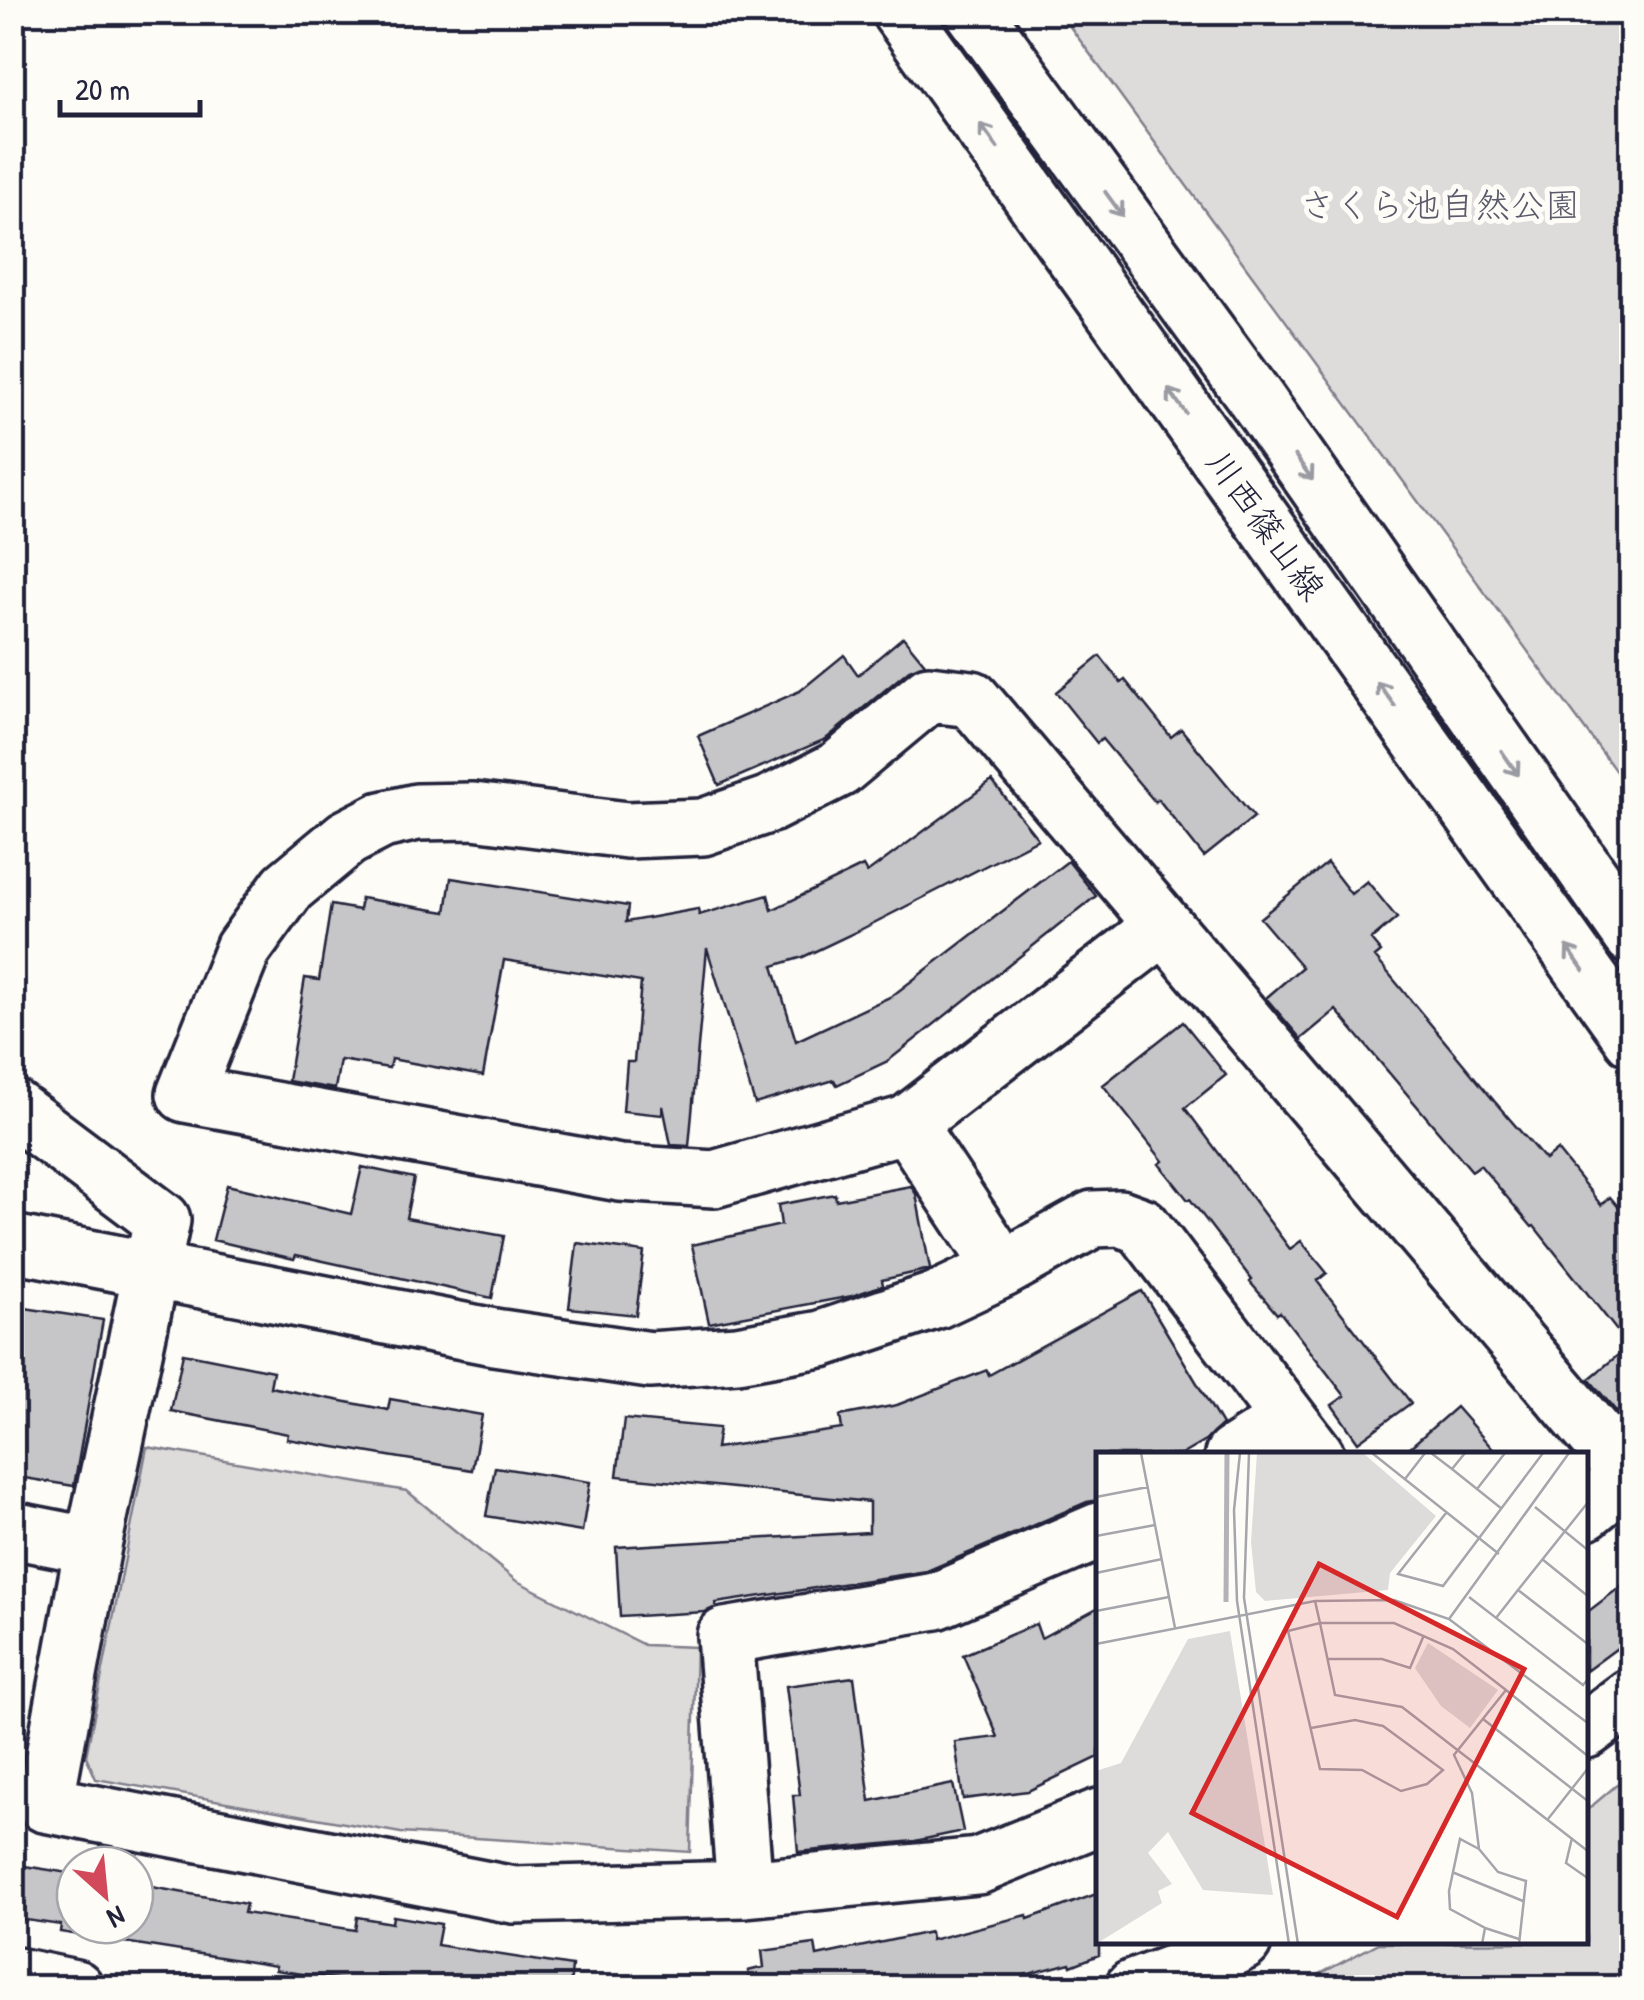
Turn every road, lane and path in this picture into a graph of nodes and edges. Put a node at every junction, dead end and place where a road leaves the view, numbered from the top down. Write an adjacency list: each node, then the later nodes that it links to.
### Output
1 (900, 12): 5 (street, 川西篠山線, one-way to 1)
2 (974, 12): 4 (street, 川西篠山線, one-way to 4)
3 (1164, 926): 7 (street); 7 (street); 13 (street)
4 (1632, 936)
5 (1632, 1038)
6 (12, 1107): 9 (street)
7 (907, 1124): 10 (street)
8 (12, 1242): 9 (street)
9 (154, 1270): 10 (street); 16 (street)
10 (1002, 1270): 11 (street)
11 (1302, 1438): 12 (street)
12 (1245, 1452)
13 (1589, 1508)
14 (12, 1530): 16 (street)
15 (1096, 1532): 21 (street)
16 (93, 1546): 19 (street)
17 (1632, 1696): 18 (street)
18 (1589, 1728)
19 (29, 1801): 21 (street)
20 (1096, 1818): 21 (street)
21 (744, 1888)
22 (1237, 1945): 25 (street)
23 (12, 1975): 24 (street)
24 (75, 1988)
25 (1133, 1988)

